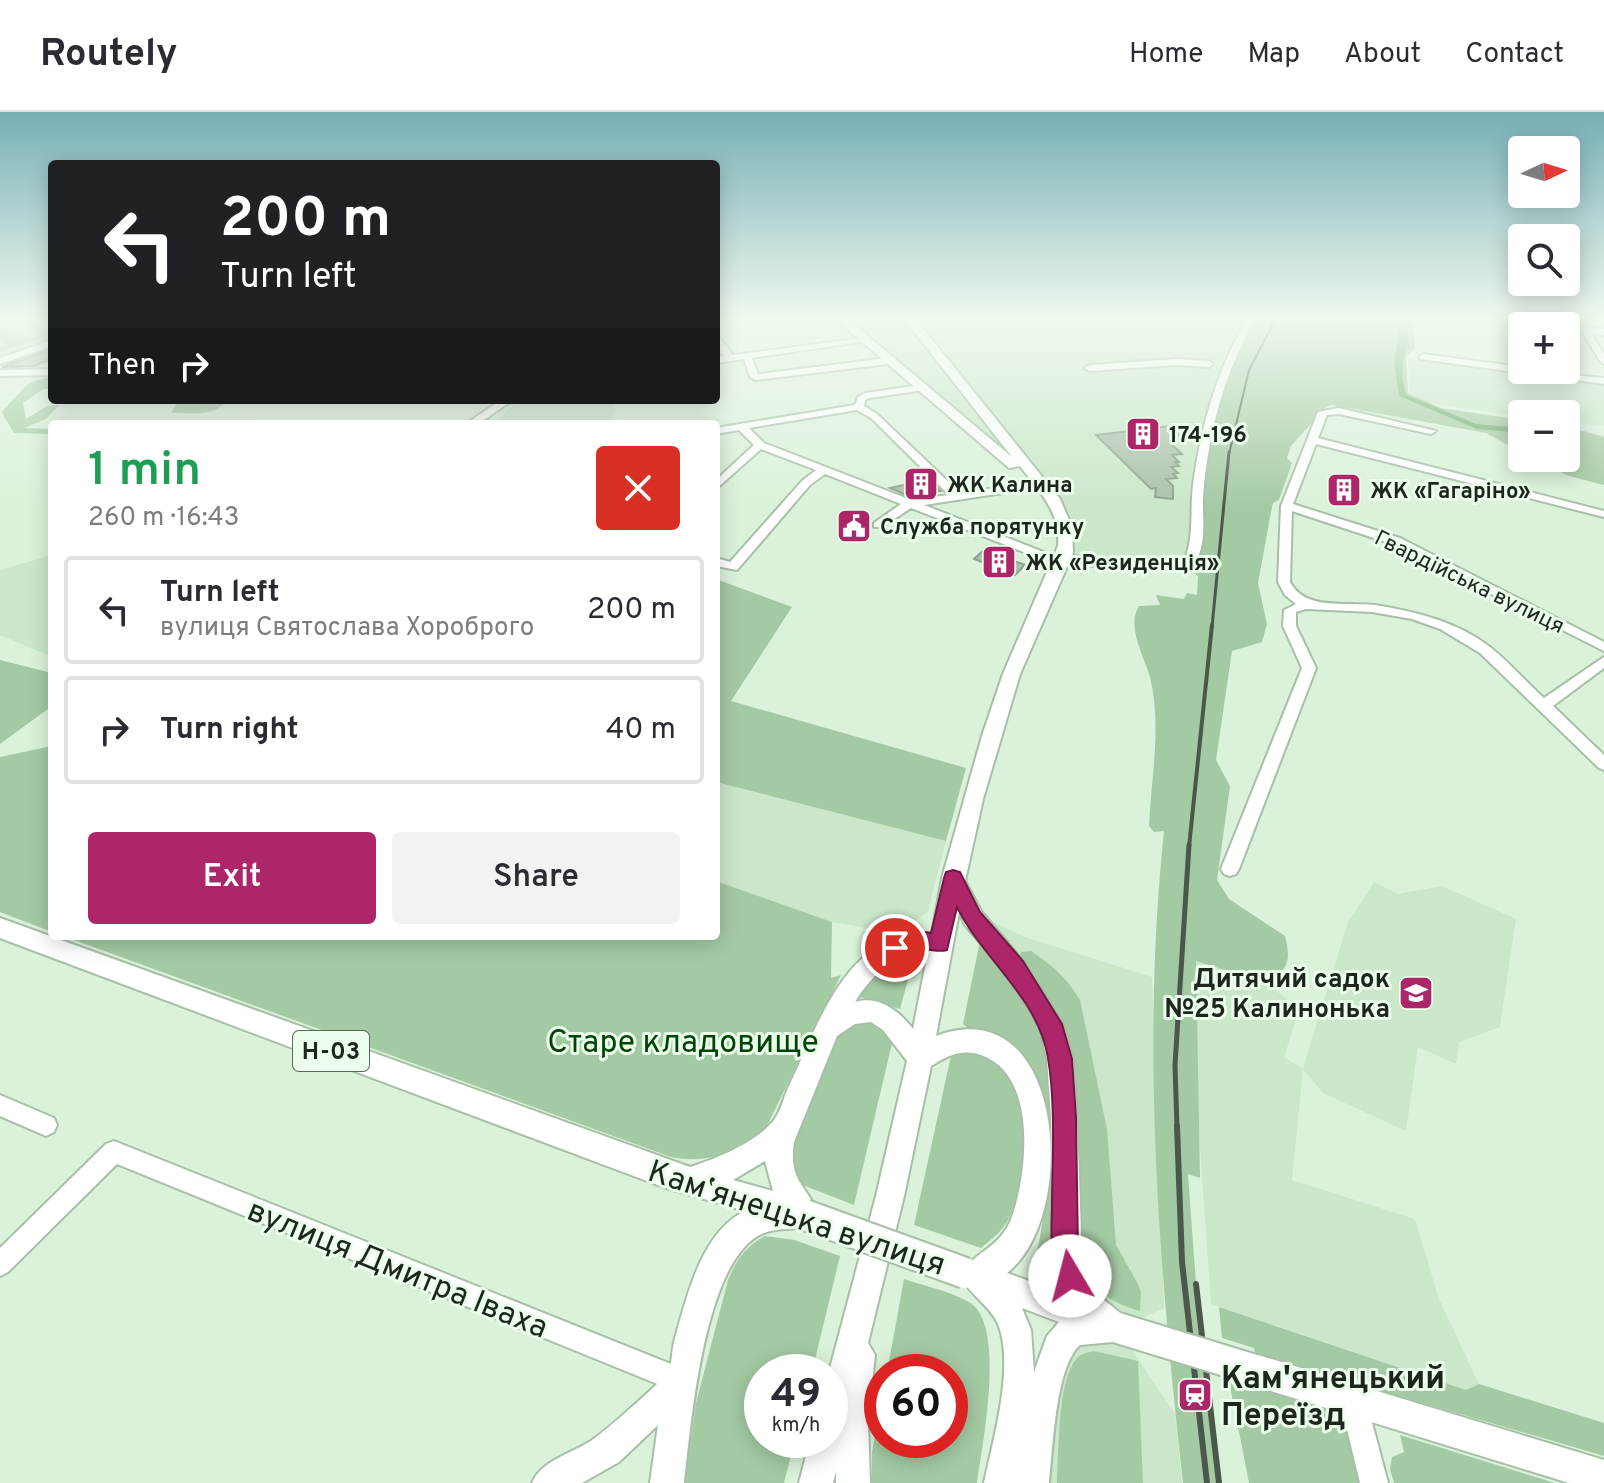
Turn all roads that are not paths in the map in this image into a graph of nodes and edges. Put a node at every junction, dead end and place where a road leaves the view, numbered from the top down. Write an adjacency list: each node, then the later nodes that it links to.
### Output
1 (911, 380): 4 (main road)
2 (957, 380): 7 (main road)
3 (1222, 380): 24 (street)
4 (921, 388): 6 (street); 9 (main road)
5 (502, 404): 8 (street)
6 (859, 407): 10 (street); 19 (street)
7 (982, 412): 9 (main road); 18 (main road)
8 (477, 420)
9 (962, 422): 18 (main road)
10 (741, 426): 11 (street); 14 (street)
11 (720, 430)
12 (1431, 431): 13 (street)
13 (1312, 440): 21 (street); 22 (street)
14 (760, 445): 15 (street); 16 (street)
15 (823, 470): 20 (street); 25 (street)
16 (720, 482)
17 (1023, 487): 19 (street)
18 (1049, 494): 24 (main road)
19 (957, 496): 20 (street)
20 (909, 504): 23 (street); 24 (street)
21 (1287, 506): 26 (street); 27 (street, Гвардійська вулиця)
22 (1604, 514)
23 (878, 525)
24 (1062, 558): 32 (main road)
25 (720, 563)
26 (1298, 608): 29 (street); 31 (street)
27 (1604, 647)
28 (1604, 661): 29 (street)
29 (1545, 705): 30 (street)
30 (1604, 764)
31 (1230, 869)
32 (953, 878): 34 (main road); 45 (main road)
33 (0, 928): 40 (main road, Камʼянецька вулиця / Н-03)
34 (939, 943): 35 (main road); 36 (main road)
35 (827, 1029): 36 (main road); 39 (main road)
36 (920, 1059): 43 (main road); 44 (main road)
37 (0, 1105): 38 (street)
38 (46, 1125)
39 (784, 1129): 40 (main road); 41 (main road)
40 (690, 1181): 41 (main road, Камʼянецька вулиця / Н-03)
41 (803, 1214): 43 (main road, Камʼянецька вулиця / Н-03, bridge); 47 (main road, Н-03)
42 (0, 1264): 47 (street, вулиця Дмитра Іваха)
43 (970, 1275): 45 (main road, Камʼянецька вулиця / Н-03); 55 (main road)
44 (867, 1284): 46 (main road); 54 (main road)
45 (1116, 1328): 48 (main road, Камʼянецька вулиця / Н-03, bridge); 56 (main road)
46 (848, 1357)
47 (682, 1381): 51 (main road); 52 (main road)
48 (1353, 1400): 50 (main road, Камʼянецька вулиця / Н-03); 57 (street)
49 (822, 1458): 53 (main road)
50 (1604, 1477)
51 (571, 1478)
52 (667, 1483)
53 (816, 1483)
54 (853, 1483)
55 (1001, 1483)
56 (1032, 1483)
57 (1374, 1483)

